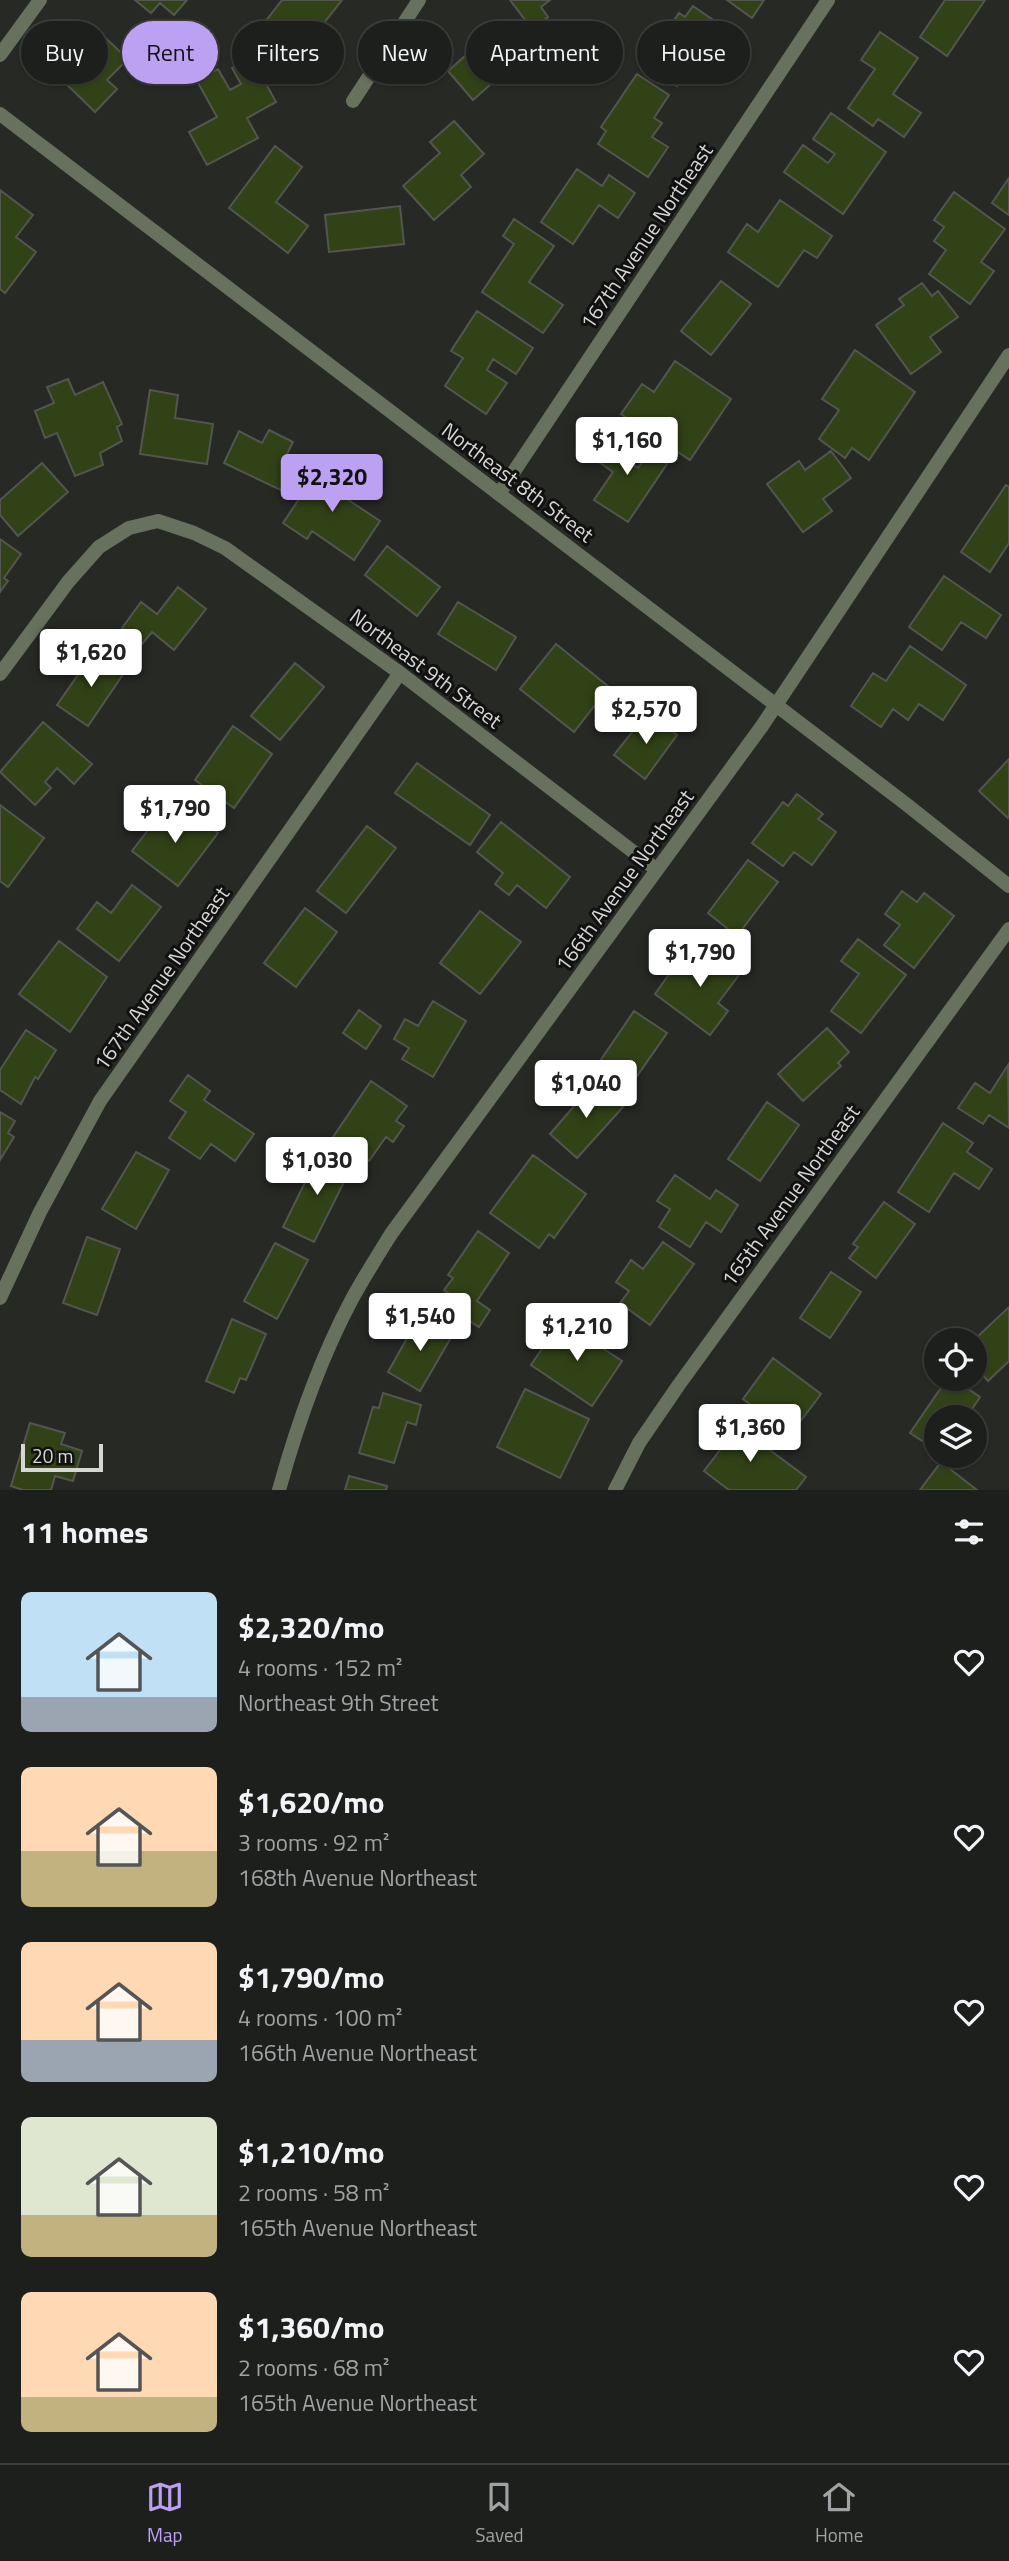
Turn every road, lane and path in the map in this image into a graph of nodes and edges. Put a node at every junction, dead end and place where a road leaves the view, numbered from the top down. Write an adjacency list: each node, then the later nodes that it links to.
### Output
1 (40, 0): 4 (street)
2 (419, 0): 5 (street)
3 (828, 0): 8 (street, 167th Avenue Northeast)
4 (0, 55)
5 (354, 101)
6 (0, 114): 8 (street, Northeast 8th Street)
7 (1009, 355): 11 (street, 166th Avenue Northeast)
8 (499, 494): 11 (street, Northeast 8th Street)
9 (400, 673): 10 (street, Northeast 9th Street); 12 (street, Northeast 9th Street); 15 (street, 167th Avenue Northeast)
10 (0, 674)
11 (775, 706): 12 (street, 166th Avenue Northeast); 13 (street, Northeast 8th Street)
12 (657, 870): 16 (street, 166th Avenue Northeast)
13 (1009, 886)
14 (1009, 929): 17 (street, 165th Avenue Northeast)
15 (0, 1298)
16 (279, 1490)
17 (615, 1490)

